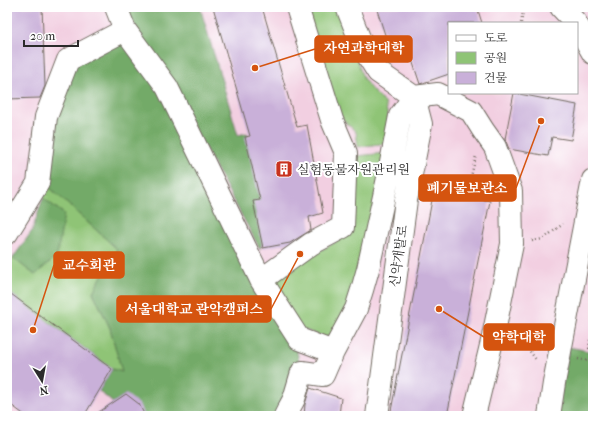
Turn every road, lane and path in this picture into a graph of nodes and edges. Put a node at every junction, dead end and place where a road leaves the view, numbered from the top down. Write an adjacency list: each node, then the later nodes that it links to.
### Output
1 (116, 7): 9 (street)
2 (297, 7): 18 (street)
3 (347, 7): 11 (street)
4 (524, 7): 6 (path)
5 (561, 7): 7 (street)
6 (521, 22)
7 (575, 22)
8 (578, 26): 10 (street)
9 (125, 30): 16 (street); 18 (street)
10 (593, 53)
11 (414, 97): 12 (street); 22 (street); 25 (street, 신약개발로)
12 (483, 130): 14 (path); 17 (street)
13 (593, 180): 15 (street)
14 (466, 197)
15 (588, 204): 17 (path); 23 (street)
16 (7, 233)
17 (512, 244): 19 (street)
18 (261, 280): 22 (street)
19 (493, 337): 23 (path); 26 (street)
20 (590, 340): 21 (path)
21 (593, 349)
22 (333, 352): 24 (street)
23 (554, 383): 27 (street)
24 (285, 416)
25 (377, 416)
26 (474, 416)
27 (549, 416)

